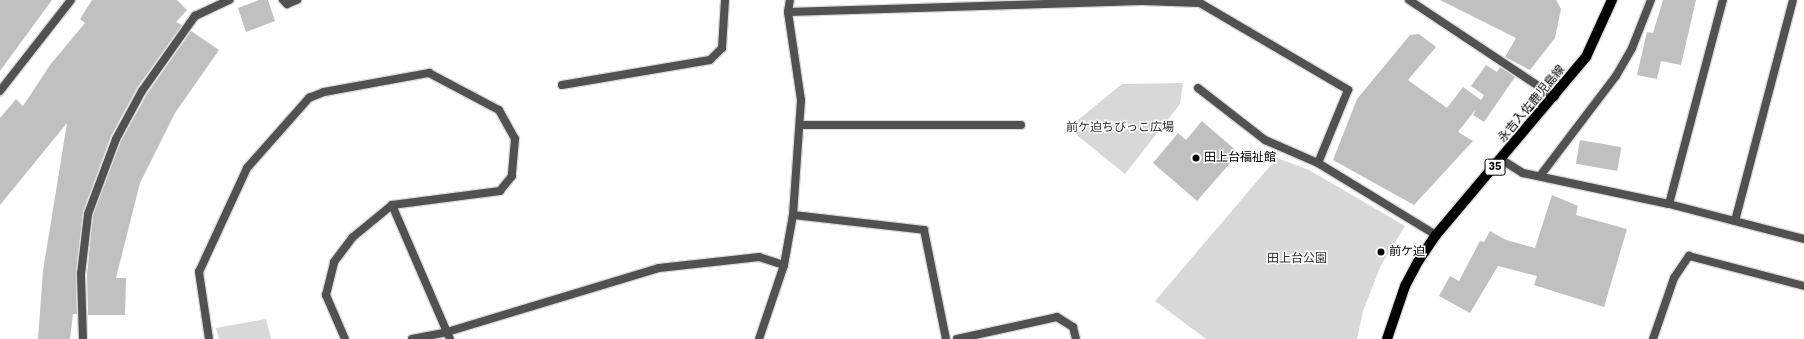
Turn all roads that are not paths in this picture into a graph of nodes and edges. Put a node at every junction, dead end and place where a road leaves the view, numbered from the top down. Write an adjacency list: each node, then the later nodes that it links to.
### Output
1 (71, 0): 15 (street)
2 (229, 0): 31 (street)
3 (283, 0): 4 (street)
4 (297, 0)
5 (725, 0): 13 (street)
6 (790, 0): 12 (street)
7 (1409, 0): 16 (street)
8 (1612, 0): 16 (main road, 永吉入佐鹿児島線 / 35)
9 (1651, 0): 21 (street)
10 (1723, 0): 22 (street)
11 (1793, 0): 25 (street)
12 (788, 12): 17 (street); 20 (street)
13 (562, 85)
14 (1198, 88): 20 (street)
15 (0, 91)
16 (1555, 97): 19 (main road, 永吉入佐鹿児島線 / 35)
17 (801, 125): 18 (street); 24 (street)
18 (1021, 125)
19 (1502, 160): 21 (street); 26 (main road, 永吉入佐鹿児島線 / 35)
20 (1318, 163): 26 (street)
21 (1540, 176): 22 (street)
22 (1669, 204): 25 (street)
23 (392, 205): 30 (street); 32 (street); 33 (street)
24 (793, 215): 28 (street); 36 (street)
25 (1736, 221): 27 (street)
26 (1436, 235): 39 (main road, 永吉入佐鹿児島線 / 35)
27 (1804, 239)
28 (784, 265): 30 (street); 35 (street)
29 (1804, 286): 40 (street)
30 (449, 336): 34 (street)
31 (83, 339)
32 (209, 339)
33 (345, 339)
34 (412, 339)
35 (759, 339)
36 (946, 339)
37 (957, 339): 38 (street)
38 (1076, 339)
39 (1387, 339)
40 (1653, 339)

